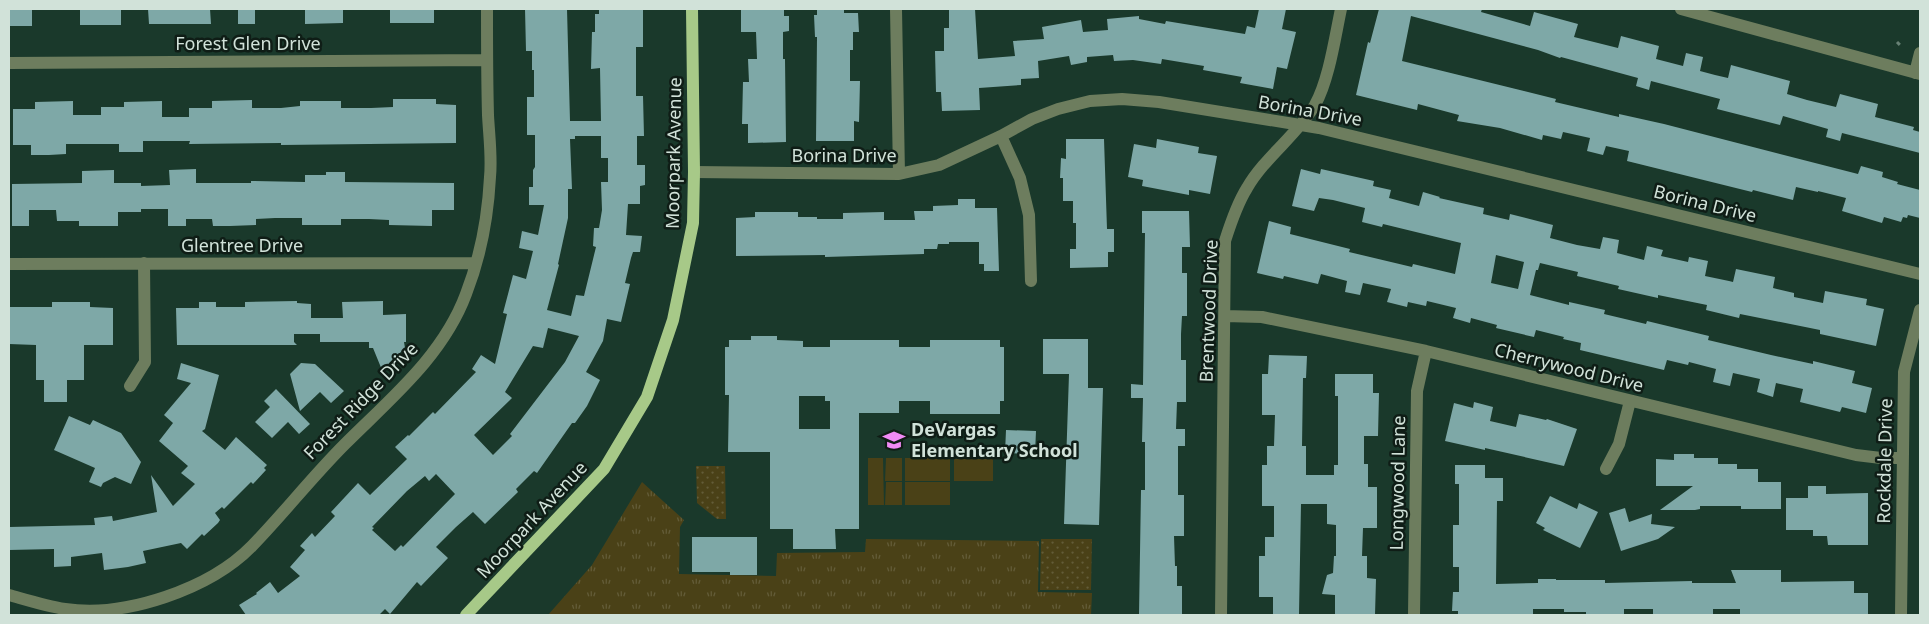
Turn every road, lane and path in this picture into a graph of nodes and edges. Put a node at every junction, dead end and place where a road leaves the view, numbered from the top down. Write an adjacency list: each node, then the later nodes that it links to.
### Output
1 (486, 9): 11 (street, Forest Ridge Drive)
2 (692, 9): 16 (main road, Moorpark Avenue)
3 (896, 9): 17 (street)
4 (1341, 9): 14 (street, Brentwood Drive)
5 (1681, 9): 7 (street)
6 (1733, 9): 7 (street)
7 (1730, 22): 13 (street)
8 (1897, 42): 9 (path)
9 (1901, 46)
10 (1920, 53): 13 (street)
11 (487, 60): 12 (street, Forest Glen Drive); 19 (street, Forest Ridge Drive)
12 (9, 63)
13 (1918, 74)
14 (1299, 125): 15 (street, Borina Drive); 21 (street, Borina Drive); 24 (street, Brentwood Drive)
15 (1001, 136): 17 (street, Borina Drive); 22 (street)
16 (694, 172): 17 (street, Borina Drive); 32 (main road, Moorpark Avenue)
17 (899, 174)
18 (144, 263): 19 (street, Glentree Drive); 20 (street, Glentree Drive); 26 (street)
19 (476, 263): 31 (street, Forest Ridge Drive)
20 (9, 264)
21 (1920, 274)
22 (1031, 281)
23 (1920, 310): 28 (street, Rockdale Drive)
24 (1226, 316): 25 (street, Cherrywood Drive); 33 (street, Brentwood Drive)
25 (1426, 351): 27 (street, Cherrywood Drive); 34 (street, Longwood Lane)
26 (130, 386)
27 (1630, 401): 28 (street, Cherrywood Drive); 29 (street)
28 (1902, 458): 35 (street, Rockdale Drive)
29 (1606, 469)
30 (9, 595): 31 (street, Forest Ridge Drive)
31 (84, 613)
32 (466, 615)
33 (1220, 615)
34 (1414, 615)
35 (1901, 615)

